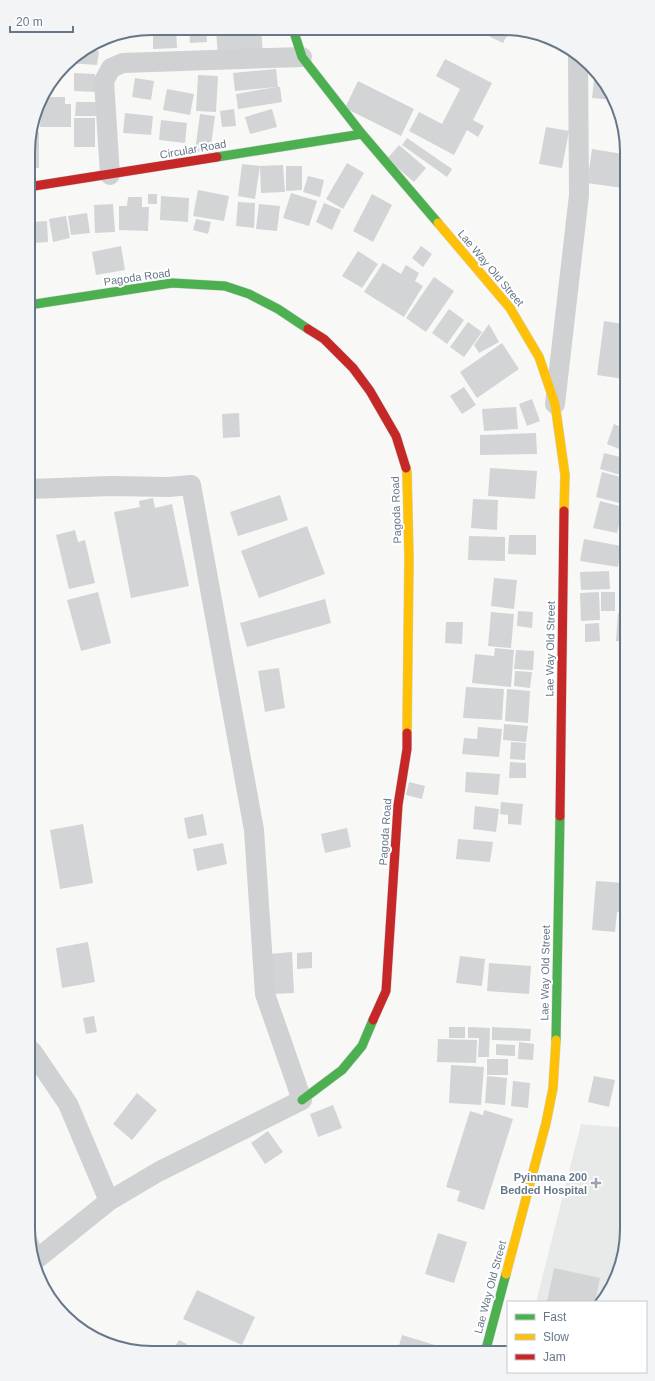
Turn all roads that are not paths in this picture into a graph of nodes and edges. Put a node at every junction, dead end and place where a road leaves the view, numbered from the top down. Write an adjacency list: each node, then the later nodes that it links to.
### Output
1 (295, 35): 2 (street, Lae Way Old Street)
2 (302, 57): 4 (street, Lae Way Old Street); 5 (street)
3 (578, 62): 8 (street)
4 (362, 134): 5 (street, Circular Road); 8 (street, Lae Way Old Street)
5 (110, 175): 6 (street, Circular Road)
6 (35, 186)
7 (35, 304): 11 (street, Pagoda Road)
8 (555, 404): 14 (street, Lae Way Old Street)
9 (35, 489): 11 (street)
10 (35, 1055): 12 (street)
11 (302, 1100): 12 (street)
12 (109, 1201): 13 (street)
13 (39, 1257)
14 (487, 1346)

